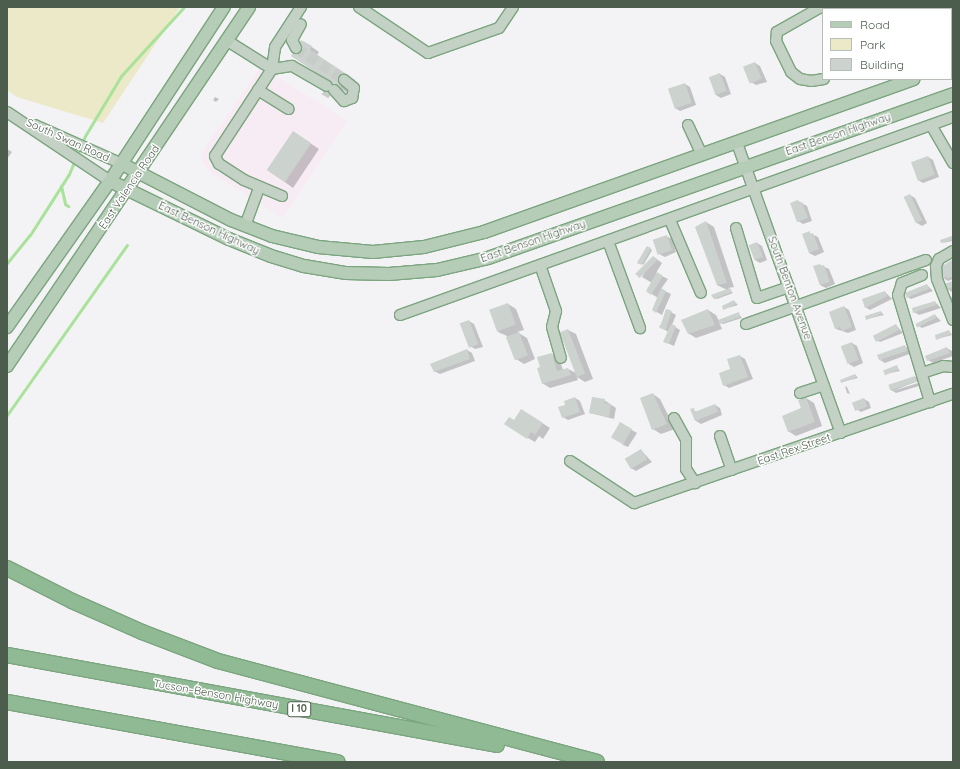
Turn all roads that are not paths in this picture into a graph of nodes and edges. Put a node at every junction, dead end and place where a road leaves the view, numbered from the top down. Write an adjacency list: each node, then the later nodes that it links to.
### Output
1 (224, 7): 24 (main road, East Valencia Road)
2 (249, 7): 8 (main road, East Valencia Road)
3 (300, 7): 10 (street)
4 (359, 7): 5 (street)
5 (513, 7)
6 (821, 7): 11 (street)
7 (301, 24): 9 (street)
8 (226, 40): 10 (street); 26 (main road, East Valencia Road)
9 (296, 48)
10 (272, 69): 12 (street); 14 (street)
11 (822, 79)
12 (344, 80)
13 (911, 80): 21 (main road, East Benson Highway)
14 (258, 90): 16 (street); 28 (street)
15 (953, 94): 25 (main road, East Benson Highway)
16 (288, 109)
17 (11, 114): 24 (street, South Swan Road); 27 (street, South Swan Road)
18 (953, 117): 20 (street)
19 (688, 125): 22 (street)
20 (931, 125): 23 (street); 29 (street)
21 (737, 143): 22 (main road, East Benson Highway); 25 (street, South Benton Avenue)
22 (702, 155): 33 (main road, East Benson Highway)
23 (953, 162)
24 (122, 164): 26 (main road, East Benson Highway); 27 (main road, East Valencia Road)
25 (746, 166): 29 (street, South Benton Avenue); 30 (main road, East Benson Highway)
26 (139, 173): 30 (main road, East Valencia Road); 33 (main road, East Benson Highway)
27 (110, 181): 30 (main road, East Benson Highway); 41 (main road, East Valencia Road)
28 (259, 188): 31 (street); 33 (street)
29 (754, 189): 32 (street); 40 (street, South Benton Avenue)
30 (127, 190): 51 (main road, East Valencia Road)
31 (282, 196)
32 (670, 220): 35 (street); 42 (street)
33 (245, 226)
34 (736, 228): 40 (street)
35 (608, 241): 38 (street); 49 (street)
36 (953, 251): 46 (street)
37 (926, 260): 43 (street)
38 (540, 265): 44 (street); 50 (street)
39 (922, 275): 53 (street)
40 (790, 287): 43 (street, South Benton Avenue)
41 (30, 293): 45 (main road); 48 (main road, East Valencia Road)
42 (701, 293)
43 (796, 306): 47 (street); 54 (street, South Benton Avenue)
44 (400, 315)
45 (7, 320)
46 (953, 320)
47 (746, 324)
48 (7, 327)
49 (640, 328)
50 (561, 358)
51 (7, 366)
52 (953, 367): 53 (street)
53 (922, 373): 57 (street)
54 (824, 385): 55 (street); 59 (street, South Benton Avenue)
55 (800, 393)
56 (953, 394): 57 (street, East Rex Street)
57 (930, 402): 59 (street, East Rex Street)
58 (674, 418): 63 (street)
59 (841, 433): 62 (street, East Rex Street)
60 (720, 436): 62 (street)
61 (570, 461): 63 (street, East Rex Street)
62 (732, 470): 63 (street, East Rex Street)
63 (695, 483)
64 (7, 568): 69 (highway)
65 (7, 656): 68 (highway, Tucson–Benson Highway / I 10)
66 (7, 702): 67 (highway)
67 (338, 762)
68 (590, 762)
69 (597, 762)

